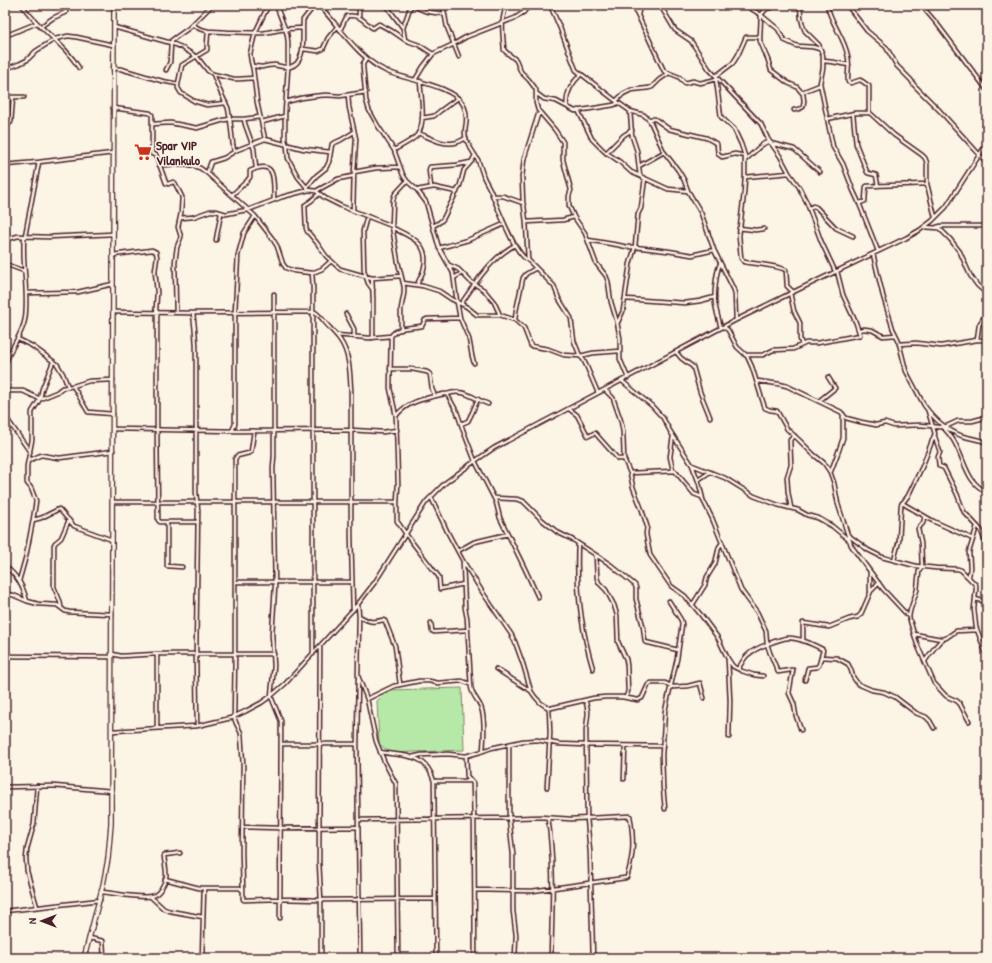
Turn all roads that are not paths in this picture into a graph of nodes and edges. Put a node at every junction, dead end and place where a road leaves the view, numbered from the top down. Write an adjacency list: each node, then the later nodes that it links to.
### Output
1 (22, 5): 29 (street)
2 (65, 5): 32 (street)
3 (114, 5): 34 (main road)
4 (212, 5): 31 (street)
5 (270, 5): 40 (street)
6 (276, 5): 37 (street)
7 (315, 5): 35 (street)
8 (320, 5): 33 (street)
9 (359, 5): 27 (street)
10 (386, 5): 36 (street)
11 (412, 5): 25 (street); 36 (street)
12 (443, 5): 25 (street)
13 (507, 5): 30 (street)
14 (550, 5): 64 (street)
15 (633, 5): 28 (street)
16 (640, 5): 28 (street)
17 (660, 5): 66 (street)
18 (745, 5): 26 (street)
19 (779, 5): 26 (street)
20 (800, 5): 49 (street)
21 (827, 5): 55 (street)
22 (847, 5): 117 (street)
23 (921, 5): 71 (street)
24 (528, 6): 30 (street)
25 (444, 14): 46 (street)
26 (761, 15): 42 (street); 49 (street)
27 (358, 16): 38 (street); 44 (street)
28 (638, 16): 62 (street)
29 (37, 23): 32 (street); 41 (street)
30 (502, 23): 46 (street); 74 (street)
31 (193, 25): 39 (street); 45 (street)
32 (40, 26): 43 (street)
33 (337, 26): 38 (street); 48 (street)
34 (114, 27): 45 (street); 47 (main road)
35 (302, 28): 37 (street); 48 (street)
36 (403, 28): 44 (street)
37 (285, 29): 40 (street); 59 (street)
38 (340, 30): 53 (street)
39 (208, 31): 40 (street); 51 (street)
40 (255, 32): 56 (street)
41 (5, 36)
42 (760, 37): 66 (street); 73 (street)
43 (55, 39): 47 (street); 57 (street); 60 (street)
44 (405, 40): 50 (street)
45 (171, 43): 51 (street); 61 (street)
46 (454, 44): 50 (street); 52 (street)
47 (113, 45): 58 (main road)
48 (302, 49): 59 (street)
49 (821, 49): 54 (street)
50 (433, 54): 67 (street)
51 (198, 57): 63 (street); 69 (street)
52 (459, 57)
53 (366, 59): 67 (street); 72 (street)
54 (823, 61): 55 (street); 70 (street)
55 (849, 65): 90 (street)
56 (252, 66): 59 (street); 65 (street)
57 (79, 68)
58 (113, 68): 69 (street); 85 (main road)
59 (288, 68): 81 (street)
60 (5, 69)
61 (166, 70)
62 (669, 73): 66 (street); 80 (street)
63 (213, 74): 65 (street); 82 (street)
64 (581, 74): 80 (street); 84 (street)
65 (254, 78): 93 (street)
66 (716, 78): 107 (street); 119 (street)
67 (415, 80): 68 (street)
68 (420, 81): 79 (street); 94 (street)
69 (178, 84): 82 (street)
70 (820, 85): 73 (street); 98 (street)
71 (987, 90)
72 (366, 92): 75 (street); 111 (street)
73 (802, 92): 88 (street)
74 (536, 93): 84 (street); 89 (street)
75 (348, 95): 81 (street); 103 (street)
76 (5, 97): 77 (street)
77 (12, 97): 78 (street); 101 (street)
78 (24, 97)
79 (458, 98): 94 (street); 105 (street)
80 (616, 101): 83 (street)
81 (286, 102): 92 (street)
82 (226, 103): 95 (street)
83 (619, 103): 86 (street); 87 (street)
84 (567, 107): 86 (street)
85 (113, 108): 100 (street); 115 (main road)
86 (578, 110): 116 (street)
87 (630, 110): 97 (street); 102 (street)
88 (794, 110)
89 (540, 113): 149 (street); 157 (street)
90 (870, 113): 91 (street); 137 (street)
91 (853, 114): 98 (street); 138 (street)
92 (285, 116): 99 (street); 110 (street)
93 (260, 117): 96 (street); 99 (street)
94 (422, 118): 104 (street)
95 (230, 119): 96 (street); 100 (street); 112 (street)
96 (244, 119): 109 (street)
97 (648, 119): 114 (street); 119 (street)
98 (827, 119): 150 (street)
99 (262, 122): 106 (street)
100 (152, 124): 124 (street)
101 (5, 126)
102 (632, 130): 116 (street); 125 (street)
103 (354, 132): 113 (street); 128 (street)
104 (418, 133): 105 (street); 111 (street)
105 (466, 138): 118 (street)
106 (265, 139): 109 (street); 110 (street)
107 (770, 142): 119 (street); 129 (street); 131 (street)
108 (987, 143): 117 (street)
109 (252, 144): 112 (street); 127 (street)
110 (287, 144): 113 (street); 140 (street)
111 (394, 150): 126 (street)
112 (234, 151): 130 (street)
113 (330, 152): 140 (street)
114 (664, 152): 125 (street); 143 (street)
115 (113, 153): 120 (street); 170 (main road)
116 (606, 153): 133 (street)
117 (980, 154): 122 (street); 158 (street)
118 (475, 155): 121 (street); 147 (street)
119 (745, 158): 134 (street)
120 (39, 162): 123 (street); 171 (street)
121 (471, 162): 139 (street); 144 (street)
122 (987, 162)
123 (5, 165)
124 (159, 165): 130 (street); 159 (street)
125 (639, 166): 133 (street)
126 (400, 167): 128 (street); 136 (street)
127 (256, 168): 146 (street); 148 (street)
128 (354, 172): 132 (street)
129 (820, 172)
130 (207, 173): 146 (street)
131 (789, 173): 134 (street); 151 (street)
132 (353, 176): 142 (street); 153 (street)
133 (640, 176): 135 (street)
134 (745, 177): 166 (street)
135 (645, 178): 143 (street); 178 (street)
136 (407, 181): 141 (street); 164 (street)
137 (927, 184): 138 (street); 158 (street)
138 (878, 186): 150 (street)
139 (431, 187): 141 (street); 144 (street)
140 (308, 188): 142 (street); 148 (street)
141 (417, 190): 162 (street)
142 (316, 191): 145 (street)
143 (688, 191): 180 (street)
144 (457, 192): 162 (street)
145 (319, 194): 153 (street); 185 (street)
146 (232, 195): 152 (street)
147 (493, 196): 149 (street); 161 (street)
148 (274, 200): 152 (street)
149 (523, 203): 160 (street)
150 (859, 203): 181 (street)
151 (810, 208): 172 (street); 191 (street)
152 (248, 210): 154 (street); 155 (street)
153 (353, 211): 156 (street)
154 (222, 213): 159 (street); 175 (street)
155 (255, 216): 192 (street); 213 (street)
156 (366, 216): 164 (street); 194 (street)
157 (574, 217): 160 (street); 176 (street)
158 (935, 217): 165 (street)
159 (180, 218): 217 (street)
160 (526, 222): 184 (street)
161 (504, 224): 177 (street); 179 (street)
162 (433, 226): 179 (street)
163 (987, 226): 167 (street)
164 (393, 227): 195 (street); 200 (street)
165 (924, 227): 167 (street); 181 (street)
166 (739, 228): 168 (street); 203 (street)
167 (937, 228): 206 (street)
168 (764, 229)
169 (5, 230): 173 (street)
170 (113, 234): 171 (street); 183 (main road)
171 (26, 236): 173 (street); 190 (street)
172 (853, 236)
173 (9, 238): 174 (street)
174 (5, 240)
175 (216, 240)
176 (588, 240): 178 (street); 224 (street)
177 (515, 245): 184 (street); 201 (street)
178 (635, 247): 180 (street); 208 (street)
179 (439, 248): 188 (street)
180 (714, 250): 187 (street)
181 (878, 251): 182 (street)
182 (873, 254): 191 (street); 229 (street)
183 (113, 255): 199 (main road); 216 (street)
184 (528, 260): 189 (street)
185 (332, 261): 192 (street); 194 (street)
186 (5, 264): 190 (street)
187 (721, 264): 207 (street); 223 (street)
188 (449, 265): 193 (street); 197 (street)
189 (536, 268): 222 (street); 241 (street)
190 (24, 270): 204 (street)
191 (836, 271): 203 (street); 227 (street)
192 (312, 273): 211 (street)
193 (462, 273): 197 (street); 201 (street)
194 (366, 276): 196 (street); 202 (street)
195 (401, 276): 196 (street); 198 (street)
196 (372, 278): 202 (street)
197 (454, 278): 209 (street)
198 (403, 283): 200 (street); 226 (street)
199 (114, 284): 204 (street); 212 (main road)
200 (418, 285): 209 (street)
201 (475, 285): 210 (street); 220 (street)
202 (373, 290): 232 (street)
203 (792, 292): 223 (street); 237 (street)
204 (27, 293): 233 (street)
205 (274, 294): 214 (street)
206 (987, 294)
207 (715, 296): 208 (street); 225 (street)
208 (625, 299): 224 (street)
209 (457, 302): 210 (street); 221 (street)
210 (461, 304): 220 (street)
211 (312, 311): 214 (street); 228 (street); 278 (street)
212 (113, 312): 216 (street); 248 (main road)
213 (235, 312): 214 (street); 218 (street); 270 (street)
214 (274, 312): 277 (street)
215 (987, 312): 234 (street)
216 (157, 313): 217 (street); 275 (street)
217 (176, 313): 218 (street)
218 (193, 313): 276 (street)
219 (346, 314): 230 (street)
220 (500, 315): 222 (street)
221 (460, 318): 226 (street); 243 (street)
222 (515, 320): 241 (street)
223 (736, 320): 225 (street)
224 (617, 322): 238 (street)
225 (723, 328): 239 (street); 240 (street)
226 (401, 330): 231 (street)
227 (859, 330): 229 (street); 237 (street)
228 (336, 335): 230 (street); 279 (street)
229 (896, 335): 236 (street)
230 (354, 336): 232 (street)
231 (391, 336): 232 (street); 245 (street)
232 (373, 338)
233 (18, 339): 242 (street); 244 (street)
234 (977, 340): 235 (street); 236 (street)
235 (987, 340)
236 (899, 344): 263 (street)
237 (802, 345): 240 (street)
238 (620, 351): 241 (street); 247 (street)
239 (676, 352): 247 (street); 268 (street)
240 (745, 355): 250 (street)
241 (580, 356): 255 (street)
242 (54, 362): 252 (street); 258 (street)
243 (474, 363)
244 (5, 367)
245 (390, 368): 257 (street); 267 (street)
246 (828, 377): 260 (street)
247 (628, 378): 249 (street)
248 (113, 380): 251 (street); 264 (main road)
249 (622, 381): 253 (street); 284 (street)
250 (757, 381): 260 (street); 285 (street)
251 (73, 386): 252 (street); 264 (street)
252 (68, 387): 258 (street)
253 (605, 390): 255 (street); 290 (street)
254 (5, 391): 258 (street)
255 (598, 393): 262 (street)
256 (447, 394): 257 (street); 259 (street); 271 (street)
257 (435, 396): 267 (street)
258 (40, 399): 289 (street)
259 (478, 399): 261 (street); 271 (street)
260 (819, 401): 265 (street)
261 (488, 404)
262 (568, 409): 290 (street); 292 (street)
263 (928, 410): 272 (street); 273 (street)
264 (113, 414): 274 (main road)
265 (843, 414): 272 (street); 296 (street)
266 (5, 416): 289 (street)
267 (396, 416): 280 (street)
268 (710, 417)
269 (987, 417): 273 (street)
270 (235, 424): 281 (street); 282 (street)
271 (462, 424): 292 (street)
272 (932, 426): 273 (street); 286 (street)
273 (944, 427): 287 (street); 299 (street)
274 (113, 429): 275 (street); 288 (main road)
275 (157, 430): 276 (street); 304 (street)
276 (196, 430): 281 (street); 305 (street)
277 (274, 430): 278 (street); 283 (street); 307 (street)
278 (312, 430): 279 (street); 308 (street)
279 (351, 430): 280 (street); 309 (street)
280 (397, 430): 310 (street)
281 (232, 431): 282 (street)
282 (238, 431): 283 (street)
283 (254, 431): 306 (street)
284 (673, 436): 293 (street); 294 (street)
285 (795, 436): 296 (street); 312 (street)
286 (934, 436): 311 (street); 318 (street)
287 (987, 442)
288 (113, 451): 291 (street); 303 (main road)
289 (30, 453): 291 (street)
290 (624, 459): 297 (street)
291 (28, 461): 314 (street)
292 (475, 461): 300 (street); 302 (street)
293 (692, 465): 295 (street); 298 (street)
294 (673, 470): 297 (street); 301 (street)
295 (710, 472): 298 (street); 312 (street)
296 (830, 472): 321 (street)
297 (630, 473): 352 (street)
298 (698, 480): 301 (street)
299 (987, 492)
300 (431, 497): 319 (street); 328 (street)
301 (702, 497): 326 (street)
302 (494, 498): 320 (street); 325 (street)
303 (113, 502): 304 (street); 323 (main road)
304 (157, 502): 305 (street); 316 (street)
305 (197, 502): 306 (street); 317 (street)
306 (234, 502): 307 (street); 338 (street)
307 (274, 502): 308 (street); 339 (street)
308 (312, 502): 309 (street); 340 (street)
309 (351, 502): 310 (street); 341 (street)
310 (397, 502): 319 (street)
311 (902, 503): 313 (street); 330 (street)
312 (791, 508): 324 (street)
313 (925, 517): 322 (street); 333 (street)
314 (33, 520): 315 (street); 337 (street)
315 (69, 520): 323 (street); 353 (street)
316 (167, 522): 317 (street); 334 (street)
317 (198, 522): 368 (street)
318 (977, 526): 322 (street); 327 (street)
319 (406, 533): 343 (street); 351 (street)
320 (508, 534): 328 (street); 346 (street)
321 (848, 535): 324 (street); 330 (street)
322 (973, 539): 336 (street)
323 (113, 540): 355 (main road)
324 (850, 542): 335 (street)
325 (578, 543): 329 (street); 379 (street)
326 (722, 543): 352 (street); 364 (street)
327 (987, 548)
328 (458, 551): 331 (street)
329 (596, 555): 366 (street); 391 (street)
330 (894, 560): 333 (street)
331 (463, 561): 343 (street); 389 (street)
332 (5, 566): 337 (street)
333 (922, 566): 336 (street); 357 (street)
334 (182, 567)
335 (870, 572): 342 (street); 345 (street)
336 (968, 577): 347 (street)
337 (18, 581): 348 (street)
338 (235, 582): 339 (street); 369 (street)
339 (275, 582): 340 (street); 370 (street)
340 (313, 582): 341 (street); 372 (street)
341 (352, 582): 354 (street)
342 (879, 583): 345 (street); 357 (street)
343 (464, 584): 359 (street)
344 (5, 594): 348 (street)
345 (870, 594): 363 (street)
346 (538, 597)
347 (975, 599): 350 (street); 360 (street)
348 (27, 601): 353 (street)
349 (669, 601): 366 (street)
350 (987, 602)
351 (358, 604): 354 (street); 356 (street)
352 (693, 604): 376 (street)
353 (61, 608): 355 (street)
354 (353, 610): 365 (street)
355 (112, 614): 371 (main road)
356 (359, 616): 381 (street); 386 (street)
357 (909, 617): 361 (street)
358 (431, 622): 359 (street)
359 (467, 630): 383 (street)
360 (977, 630): 362 (street); 374 (street)
361 (914, 634): 362 (street); 377 (street)
362 (942, 639): 377 (street)
363 (803, 641): 364 (street); 375 (street)
364 (767, 644): 380 (street); 401 (street)
365 (320, 646): 372 (street); 406 (street)
366 (678, 650): 388 (street)
367 (157, 654): 368 (street); 371 (street); 399 (street)
368 (196, 654): 369 (street); 398 (street)
369 (235, 654): 370 (street); 396 (street)
370 (274, 654): 390 (street)
371 (112, 655): 373 (street); 402 (main road)
372 (313, 655): 390 (street)
373 (5, 656)
374 (987, 656)
375 (822, 657): 384 (street); 400 (street)
376 (728, 659): 380 (street); 403 (street)
377 (925, 661): 397 (street)
378 (496, 669): 389 (street)
379 (593, 669)
380 (738, 669): 382 (street)
381 (358, 676): 393 (street); 407 (street)
382 (763, 676)
383 (470, 677): 385 (street); 387 (street)
384 (806, 680)
385 (462, 681): 386 (street); 387 (street)
386 (400, 684): 393 (street)
387 (470, 684): 413 (street)
388 (670, 686): 391 (street); 392 (street); 411 (street)
389 (531, 691): 395 (street)
390 (271, 696): 396 (street); 405 (street)
391 (626, 697): 394 (street)
392 (704, 698)
393 (367, 699): 412 (street)
394 (585, 700): 395 (street); 409 (street)
395 (550, 708): 404 (street)
396 (234, 717): 398 (street); 431 (street)
397 (969, 721)
398 (197, 726): 399 (street)
399 (157, 728): 402 (street)
400 (934, 728)
401 (801, 730)
402 (112, 731): 422 (main road)
403 (729, 737)
404 (550, 743): 408 (street); 409 (street); 421 (street)
405 (281, 744): 406 (street); 433 (street)
406 (320, 744): 407 (street); 434 (street)
407 (357, 744): 430 (street)
408 (509, 744): 413 (street); 424 (street)
409 (586, 745): 410 (street); 426 (street)
410 (625, 746): 411 (street); 416 (street)
411 (663, 746): 423 (street)
412 (380, 751): 415 (street); 427 (street)
413 (483, 751): 414 (street)
414 (466, 756): 415 (street); 418 (street)
415 (412, 757): 417 (street)
416 (624, 778)
417 (434, 781): 418 (street); 428 (street)
418 (471, 781): 429 (street)
419 (37, 786): 420 (street); 422 (street); 453 (street)
420 (5, 787)
421 (547, 787)
422 (112, 791): 445 (main road)
423 (665, 809)
424 (509, 818): 425 (street); 429 (street); 443 (street)
425 (548, 818): 426 (street); 441 (street)
426 (587, 818): 437 (street); 437 (street)
427 (397, 819): 428 (street); 430 (street); 449 (street)
428 (434, 819): 429 (street); 450 (street)
429 (474, 819): 442 (street)
430 (358, 820): 432 (street)
431 (243, 827): 433 (street); 438 (street)
432 (358, 827): 434 (street); 448 (street)
433 (281, 828): 434 (street); 447 (street)
434 (319, 828): 452 (street)
435 (180, 853): 436 (street)
436 (165, 879): 439 (street); 446 (street)
437 (591, 883): 441 (street); 470 (street)
438 (243, 884): 440 (street); 444 (street)
439 (204, 888): 440 (street); 455 (street)
440 (240, 888): 444 (street)
441 (552, 888): 443 (street); 469 (street)
442 (475, 890): 443 (street); 467 (street)
443 (513, 890): 468 (street)
444 (243, 891): 447 (street)
445 (102, 892): 446 (street); 451 (main road)
446 (151, 897): 455 (street)
447 (281, 899): 452 (street); 456 (street)
448 (359, 899): 449 (street); 452 (street); 464 (street)
449 (398, 899): 450 (street); 465 (street)
450 (435, 899): 466 (street)
451 (100, 900): 453 (street); 457 (main road)
452 (321, 900): 463 (street)
453 (37, 907): 454 (street)
454 (5, 910)
455 (203, 916): 462 (street)
456 (280, 918)
457 (89, 938): 460 (main road); 461 (street)
458 (56, 958): 459 (street)
459 (75, 958)
460 (84, 958)
461 (104, 958)
462 (202, 958)
463 (321, 958)
464 (360, 958)
465 (398, 958)
466 (436, 958)
467 (475, 958)
468 (515, 958)
469 (552, 958)
470 (593, 958)

